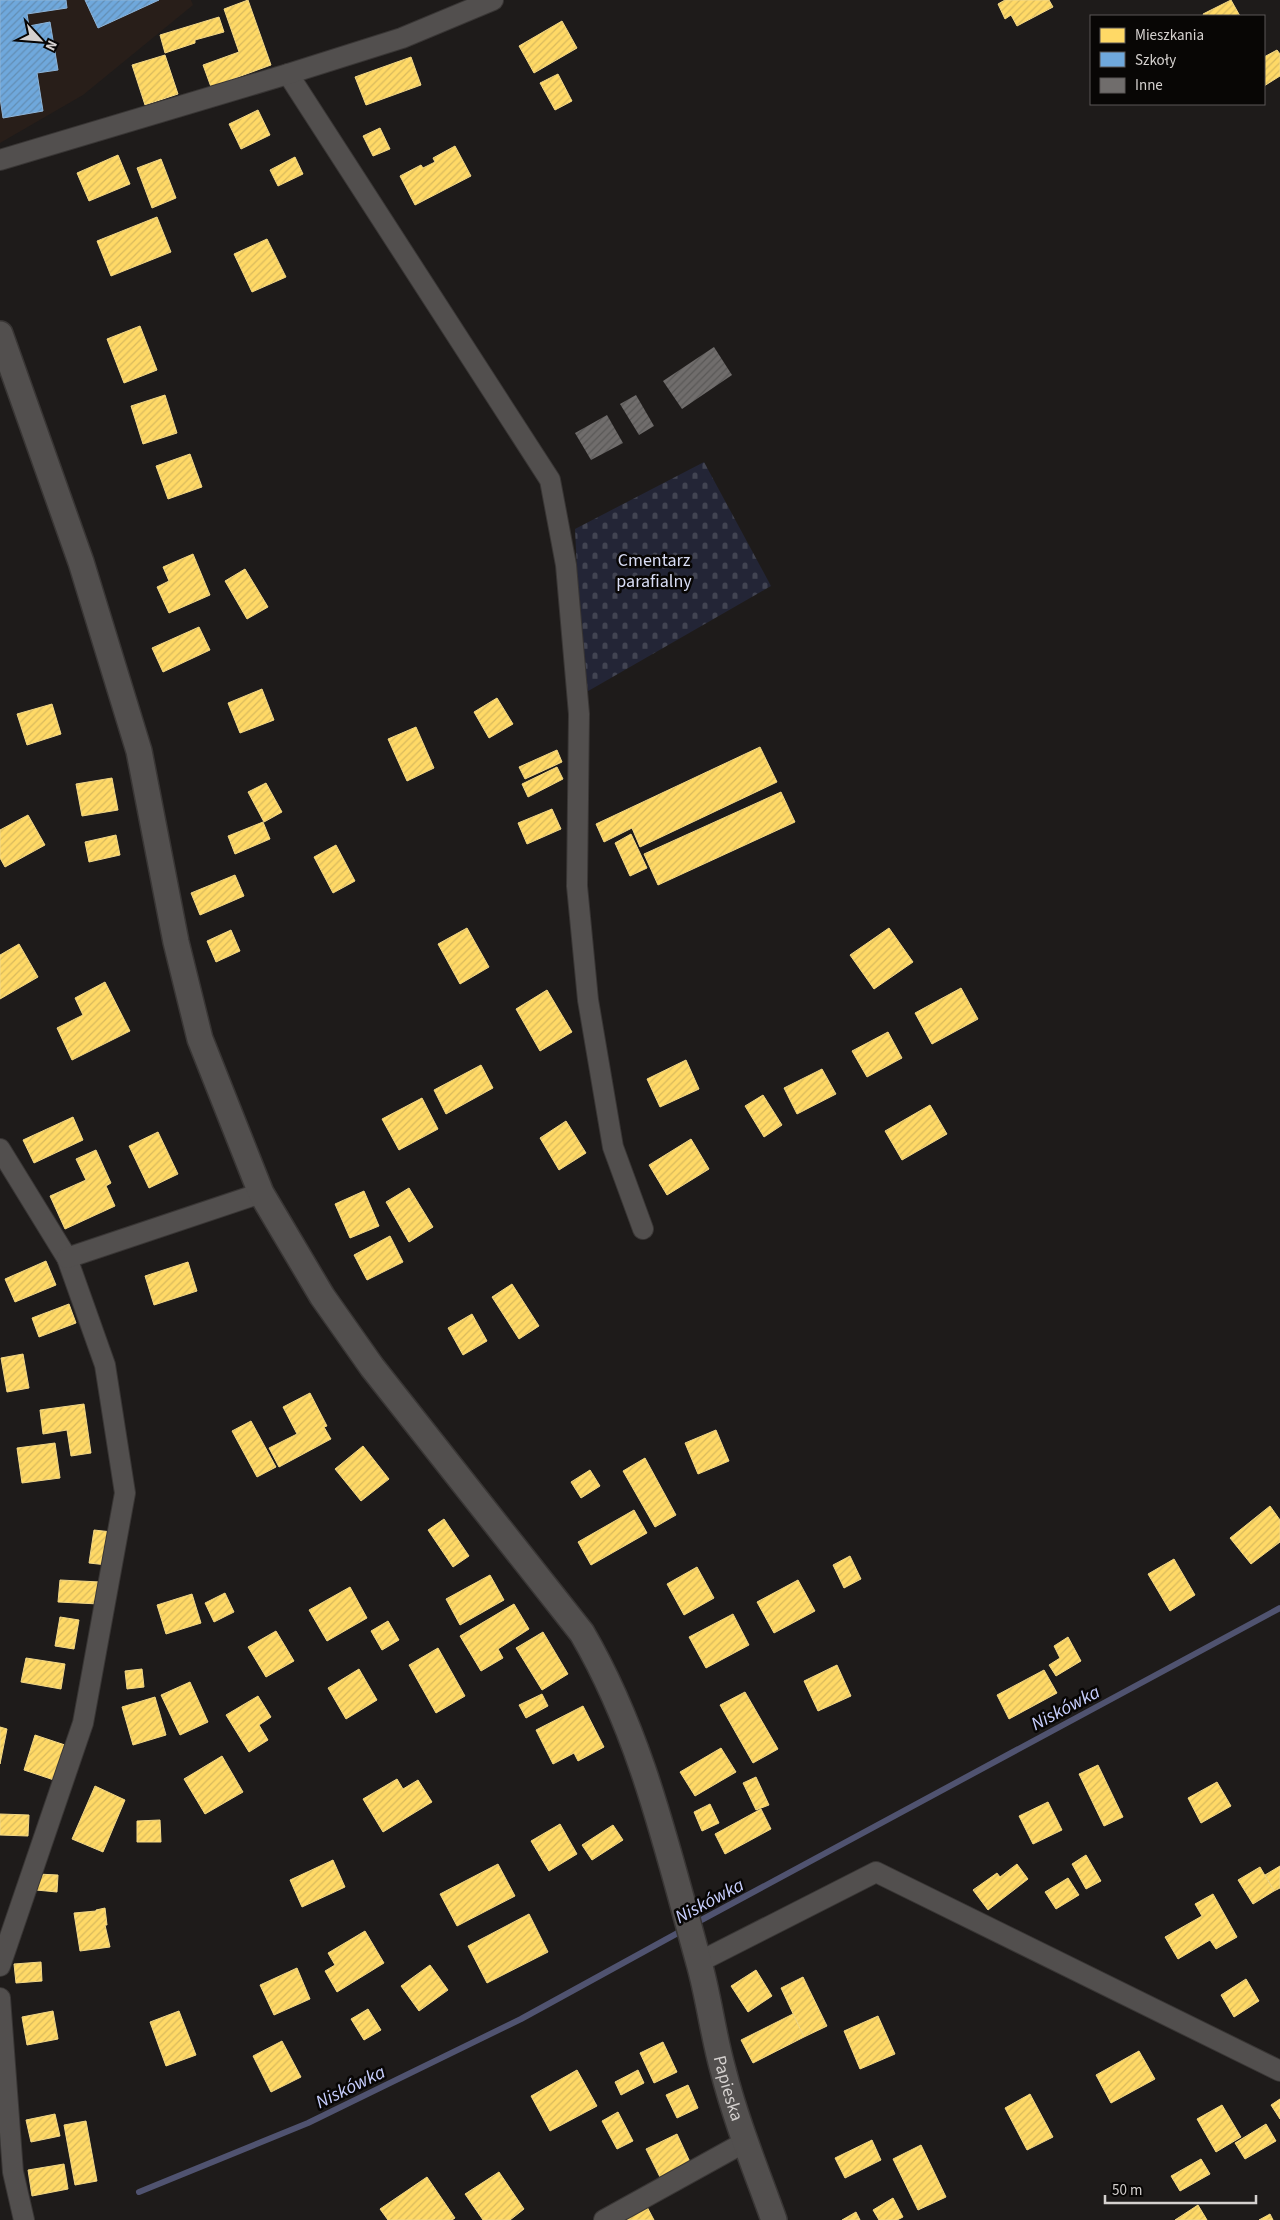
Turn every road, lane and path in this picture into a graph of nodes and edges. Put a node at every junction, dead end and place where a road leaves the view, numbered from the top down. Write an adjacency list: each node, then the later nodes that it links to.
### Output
1 (493, 0): 2 (street)
2 (288, 74): 3 (street); 7 (street)
3 (0, 160)
4 (0, 334): 6 (street, Papieska)
5 (0, 1149): 8 (street)
6 (261, 1193): 8 (street); 9 (street, Papieska)
7 (643, 1229)
8 (67, 1258): 10 (street)
9 (697, 1958): 12 (street); 13 (street, Papieska)
10 (0, 1966)
11 (0, 1998): 14 (street)
12 (1280, 2071)
13 (746, 2142): 15 (street); 16 (street, Papieska)
14 (23, 2218)
15 (604, 2220)
16 (774, 2220)

